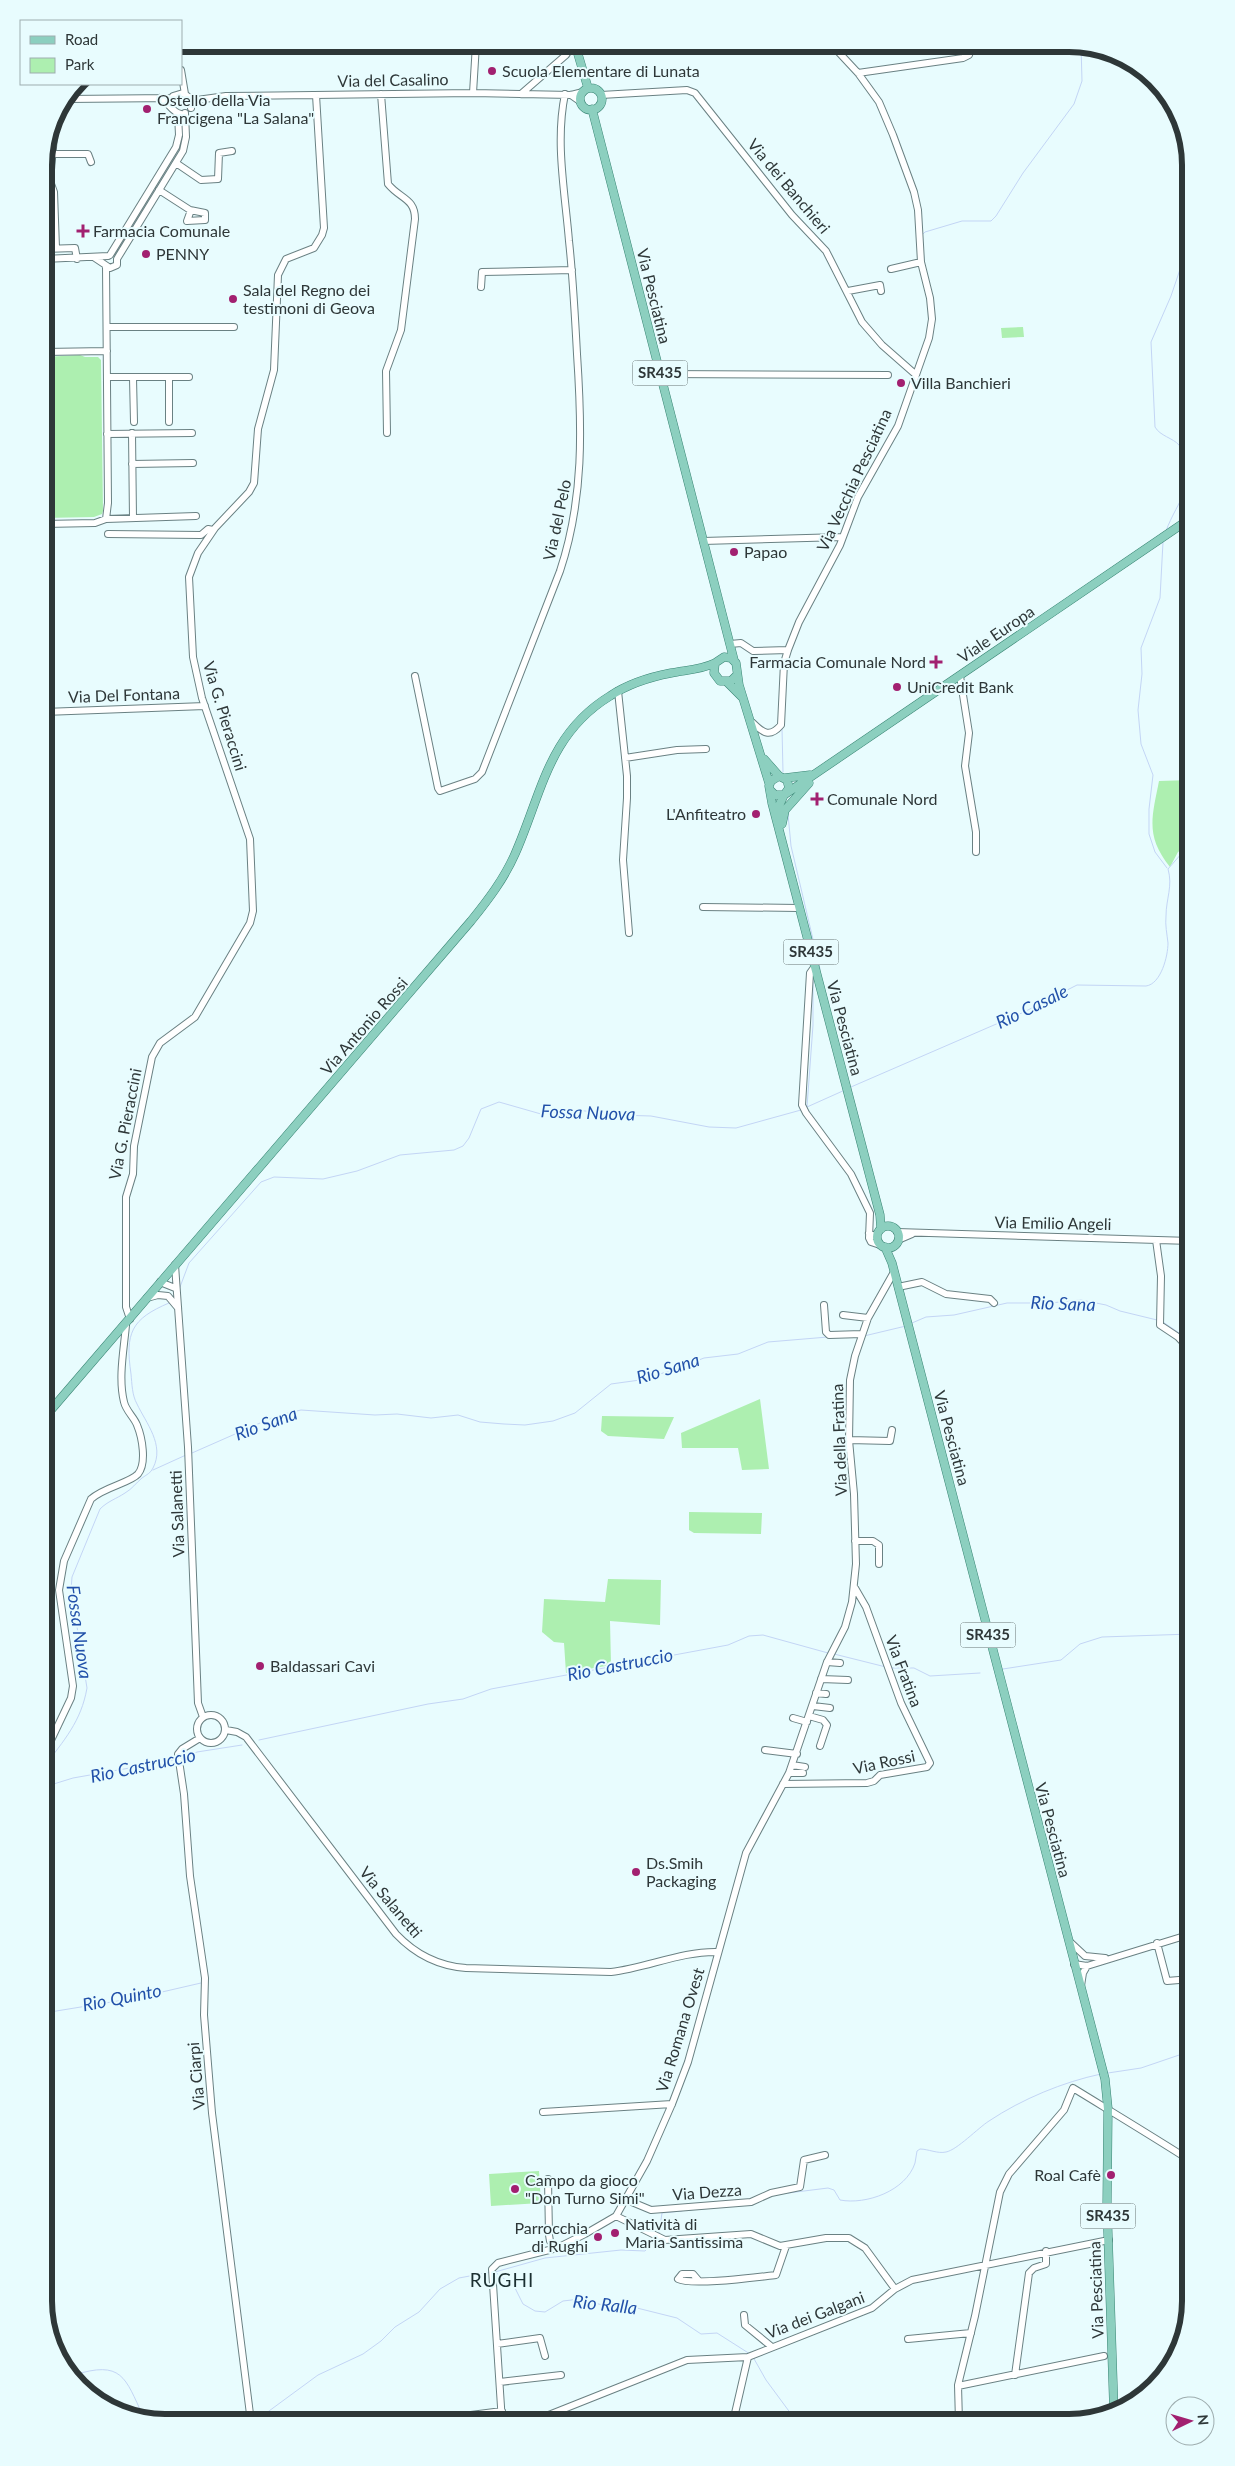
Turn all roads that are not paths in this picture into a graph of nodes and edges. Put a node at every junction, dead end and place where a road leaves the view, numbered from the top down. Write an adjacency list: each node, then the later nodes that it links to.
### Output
1 (476, 52): 10 (street)
2 (568, 52): 12 (street)
3 (576, 52): 9 (main road)
4 (839, 53): 6 (street, Via Vecchia Pesciatina)
5 (970, 53): 6 (street)
6 (858, 73): 41 (street, Via Vecchia Pesciatina)
7 (182, 79): 19 (street)
8 (180, 85): 16 (street)
9 (585, 90): 13 (street, Via del Casalino); 15 (main road); 20 (main road)
10 (473, 93): 11 (street, Via del Casalino); 12 (street, Via del Casalino)
11 (381, 94): 14 (street, Via del Casalino); 65 (street)
12 (521, 94): 13 (street, Via del Casalino)
13 (568, 94): 20 (street); 45 (street, Via del Pelo)
14 (316, 95): 19 (street, Via del Casalino); 74 (street, Via G. Pieraccini)
15 (601, 95): 22 (main road); 48 (street, Via dei Banchieri)
16 (175, 96): 17 (street); 19 (street); 21 (street)
17 (159, 97): 18 (street); 21 (street)
18 (75, 99)
19 (189, 99): 23 (street)
20 (581, 102): 22 (main road)
21 (170, 106): 24 (street)
22 (592, 109): 54 (main road, Via Pesciatina / SR435)
23 (185, 113): 24 (street); 26 (street)
24 (178, 114): 25 (street)
25 (176, 147): 26 (street); 36 (street)
26 (182, 150): 30 (street)
27 (232, 151): 30 (street)
28 (53, 154): 29 (street)
29 (91, 162)
30 (176, 163): 32 (street)
31 (54, 188): 35 (street)
32 (159, 190): 33 (street); 40 (street)
33 (191, 210)
34 (53, 248): 35 (street)
35 (56, 248): 39 (street)
36 (109, 256): 37 (street); 40 (street); 42 (street)
37 (95, 258): 39 (street); 42 (street)
38 (53, 259): 39 (street)
39 (77, 259)
40 (117, 259): 43 (street)
41 (921, 262): 44 (street); 55 (street, Via Vecchia Pesciatina)
42 (106, 265): 43 (street); 46 (street)
43 (114, 268): 46 (street)
44 (890, 269)
45 (572, 270): 47 (street); 85 (street, Via del Pelo)
46 (107, 280): 50 (street)
47 (481, 287)
48 (848, 291): 49 (street); 55 (street, Via dei Banchieri)
49 (881, 291)
50 (106, 327): 51 (street); 52 (street)
51 (234, 327)
52 (107, 351): 53 (street); 57 (street)
53 (53, 352)
54 (660, 374): 56 (street); 77 (main road, Via Pesciatina / SR435)
55 (915, 374): 76 (street, Via Vecchia Pesciatina)
56 (888, 375)
57 (107, 377): 59 (street); 66 (street)
58 (189, 377): 60 (street)
59 (133, 378): 60 (street); 61 (street)
60 (169, 378): 62 (street)
61 (134, 422)
62 (169, 422)
63 (132, 433): 64 (street); 66 (street); 68 (street)
64 (192, 433)
65 (386, 433)
66 (107, 434): 71 (street)
67 (193, 463): 68 (street)
68 (132, 464): 70 (street)
69 (196, 516): 70 (street)
70 (133, 518): 71 (street)
71 (106, 519): 72 (street)
72 (53, 524)
73 (1182, 524): 87 (main road, Viale Europa)
74 (213, 530): 75 (street); 91 (street, Via G. Pieraccini)
75 (108, 534)
76 (842, 537): 77 (street); 80 (street, Via Vecchia Pesciatina)
77 (703, 541): 78 (main road, Via Pesciatina / SR435)
78 (728, 636): 79 (main road, Via Pesciatina / SR435); 82 (main road)
79 (730, 644): 80 (street); 81 (main road, Via Pesciatina / SR435)
80 (788, 650): 93 (street, Via Vecchia Pesciatina)
81 (734, 660): 82 (main road); 84 (main road, Via Pesciatina / SR435)
82 (718, 661): 83 (main road); 86 (main road)
83 (693, 671): 86 (main road, Via Pesciatina); 89 (main road, Via Antonio Rossi)
84 (737, 675): 88 (main road); 90 (main road, Via Pesciatina / SR435)
85 (415, 676)
86 (715, 676): 88 (main road, Via Pesciatina / SR435)
87 (960, 676): 97 (main road, Viale Europa); 103 (street)
88 (727, 682): 90 (main road, Via Pesciatina / SR435)
89 (618, 691): 96 (street); 115 (main road, Via Antonio Rossi)
90 (743, 699): 93 (main road, Via Pesciatina / SR435)
91 (205, 706): 92 (street, Via Del Fontana); 127 (street, Via G. Pieraccini)
92 (53, 712)
93 (753, 723): 95 (main road, Via Pesciatina / SR435)
94 (706, 749): 96 (street)
95 (762, 754): 98 (main road, Via Pesciatina / SR435); 99 (main road, Via Pesciatina / SR435)
96 (625, 758): 106 (street)
97 (817, 773): 98 (main road, Viale Europa); 100 (main road, Viale Europa); 102 (main road, Viale Europa)
98 (782, 777): 99 (main road); 100 (main road, Via Pesciatina / SR435)
99 (770, 787): 100 (main road); 101 (main road, Via Pesciatina / SR435)
100 (784, 794): 101 (main road, Via Pesciatina / SR435)
101 (777, 820): 102 (main road, Via Pesciatina / SR435)
102 (784, 846): 105 (main road, Via Pesciatina / SR435)
103 (976, 852)
104 (703, 907): 105 (street)
105 (799, 908): 107 (main road, Via Pesciatina / SR435)
106 (629, 933)
107 (815, 966): 108 (main road, Via Pesciatina / SR435); 109 (street)
108 (882, 1229): 109 (street); 110 (main road, Via Pesciatina / SR435); 113 (main road, Via Pesciatina / SR435)
109 (868, 1234): 113 (street)
110 (897, 1239): 111 (street, Via Emilio Angeli); 113 (main road); 114 (main road, Via Pesciatina / SR435)
111 (1156, 1240): 112 (street, Via Emilio Angeli); 129 (street)
112 (1182, 1241)
113 (883, 1246): 114 (main road, Via Pesciatina / SR435)
114 (892, 1263): 116 (main road, Via Pesciatina / SR435)
115 (175, 1265): 117 (main road, Via Antonio Rossi); 119 (street, Via Salanetti)
116 (894, 1272): 118 (main road, Via Pesciatina / SR435); 126 (street, Via della Fratina)
117 (160, 1282): 119 (street); 120 (street); 121 (main road, Via Antonio Rossi)
118 (898, 1287): 122 (street); 158 (main road, Via Pesciatina / SR435)
119 (175, 1288): 124 (street, Via Salanetti)
120 (168, 1296): 121 (street); 124 (street)
121 (147, 1298): 127 (main road, Via Antonio Rossi)
122 (994, 1302)
123 (824, 1305): 128 (street)
124 (179, 1310): 144 (street, Via Salanetti)
125 (843, 1316): 126 (street)
126 (868, 1318): 128 (street, Via della Fratina)
127 (128, 1322): 130 (main road, Via Antonio Rossi); 148 (street, Via G. Pieraccini)
128 (861, 1336): 132 (street, Via della Fratina)
129 (1182, 1341)
130 (52, 1408)
131 (892, 1430): 132 (street)
132 (849, 1440): 133 (street, Via della Fratina)
133 (855, 1541): 134 (street); 135 (street, Via della Fratina)
134 (879, 1564)
135 (855, 1588): 136 (street, Via Romana Ovest); 153 (street, Via Fratina)
136 (830, 1656): 137 (street); 138 (street, Via Romana Ovest)
137 (840, 1663)
138 (821, 1679): 139 (street); 140 (street, Via Romana Ovest)
139 (848, 1680)
140 (816, 1693): 141 (street); 142 (street, Via Romana Ovest)
141 (826, 1694)
142 (812, 1706): 143 (street); 146 (street, Via Romana Ovest)
143 (830, 1708)
144 (203, 1717): 147 (street); 149 (street)
145 (793, 1718): 146 (street)
146 (808, 1719): 150 (street); 152 (street, Via Romana Ovest)
147 (226, 1730): 149 (street); 160 (street, Via Salanetti)
148 (52, 1738)
149 (200, 1738): 196 (street, Via Ciarpi)
150 (820, 1746)
151 (765, 1750): 152 (street)
152 (797, 1754): 154 (street, Via Romana Ovest)
153 (930, 1763): 156 (street, Via Rossi)
154 (792, 1766): 155 (street, Via Romana Ovest); 155 (street)
155 (789, 1772): 156 (street, Via Romana Ovest)
156 (783, 1784): 160 (street, Via Romana Ovest)
157 (1182, 1936): 159 (street)
158 (1068, 1940): 161 (street); 163 (main road, Via Pesciatina / SR435)
159 (1157, 1943): 162 (street); 165 (street)
160 (718, 1952): 167 (street, Via Romana Ovest)
161 (1085, 1956): 162 (street); 163 (street)
162 (1106, 1958): 164 (street)
163 (1074, 1964): 164 (street); 166 (main road, Via Pesciatina / SR435)
164 (1087, 1966): 166 (street)
165 (1182, 1980)
166 (1081, 1990): 168 (main road, Via Pesciatina / SR435)
167 (672, 2104): 169 (street); 173 (street, Via Romana Ovest)
168 (1108, 2109): 171 (street); 175 (main road, Via Pesciatina / SR435); 179 (street)
169 (543, 2112)
170 (824, 2155): 173 (street, Via Dezza)
171 (1182, 2155)
172 (548, 2179): 177 (street)
173 (627, 2200): 174 (street, Via Romana Ovest)
174 (616, 2216): 176 (street); 177 (street, Via Romana Ovest)
175 (1109, 2240): 178 (street, Via dei Galgani); 194 (main road, Via Pesciatina / SR435)
176 (786, 2246): 180 (street); 181 (street)
177 (557, 2248): 185 (street, Via Romana Ovest)
178 (1046, 2251): 179 (street, Via dei Galgani); 191 (street)
179 (984, 2265): 181 (street, Via dei Galgani); 183 (street)
180 (699, 2281)
181 (895, 2289): 186 (street, Via dei Galgani)
182 (744, 2315): 186 (street)
183 (971, 2333): 184 (street); 193 (street)
184 (908, 2339)
185 (497, 2344): 187 (street); 192 (street, Via Romana Ovest)
186 (772, 2346): 188 (street, Via dei Galgani)
187 (545, 2356)
188 (750, 2356): 198 (street, Via dei Galgani); 199 (street)
189 (1104, 2356): 191 (street, Via Pesciatina)
190 (560, 2375): 192 (street)
191 (1015, 2375): 193 (street, Via Pesciatina)
192 (500, 2382): 195 (street, Via Romana Ovest)
193 (958, 2386): 200 (street)
194 (1114, 2405)
195 (502, 2412): 197 (street)
196 (249, 2413)
197 (490, 2413)
198 (553, 2413)
199 (735, 2414)
200 (959, 2414)

